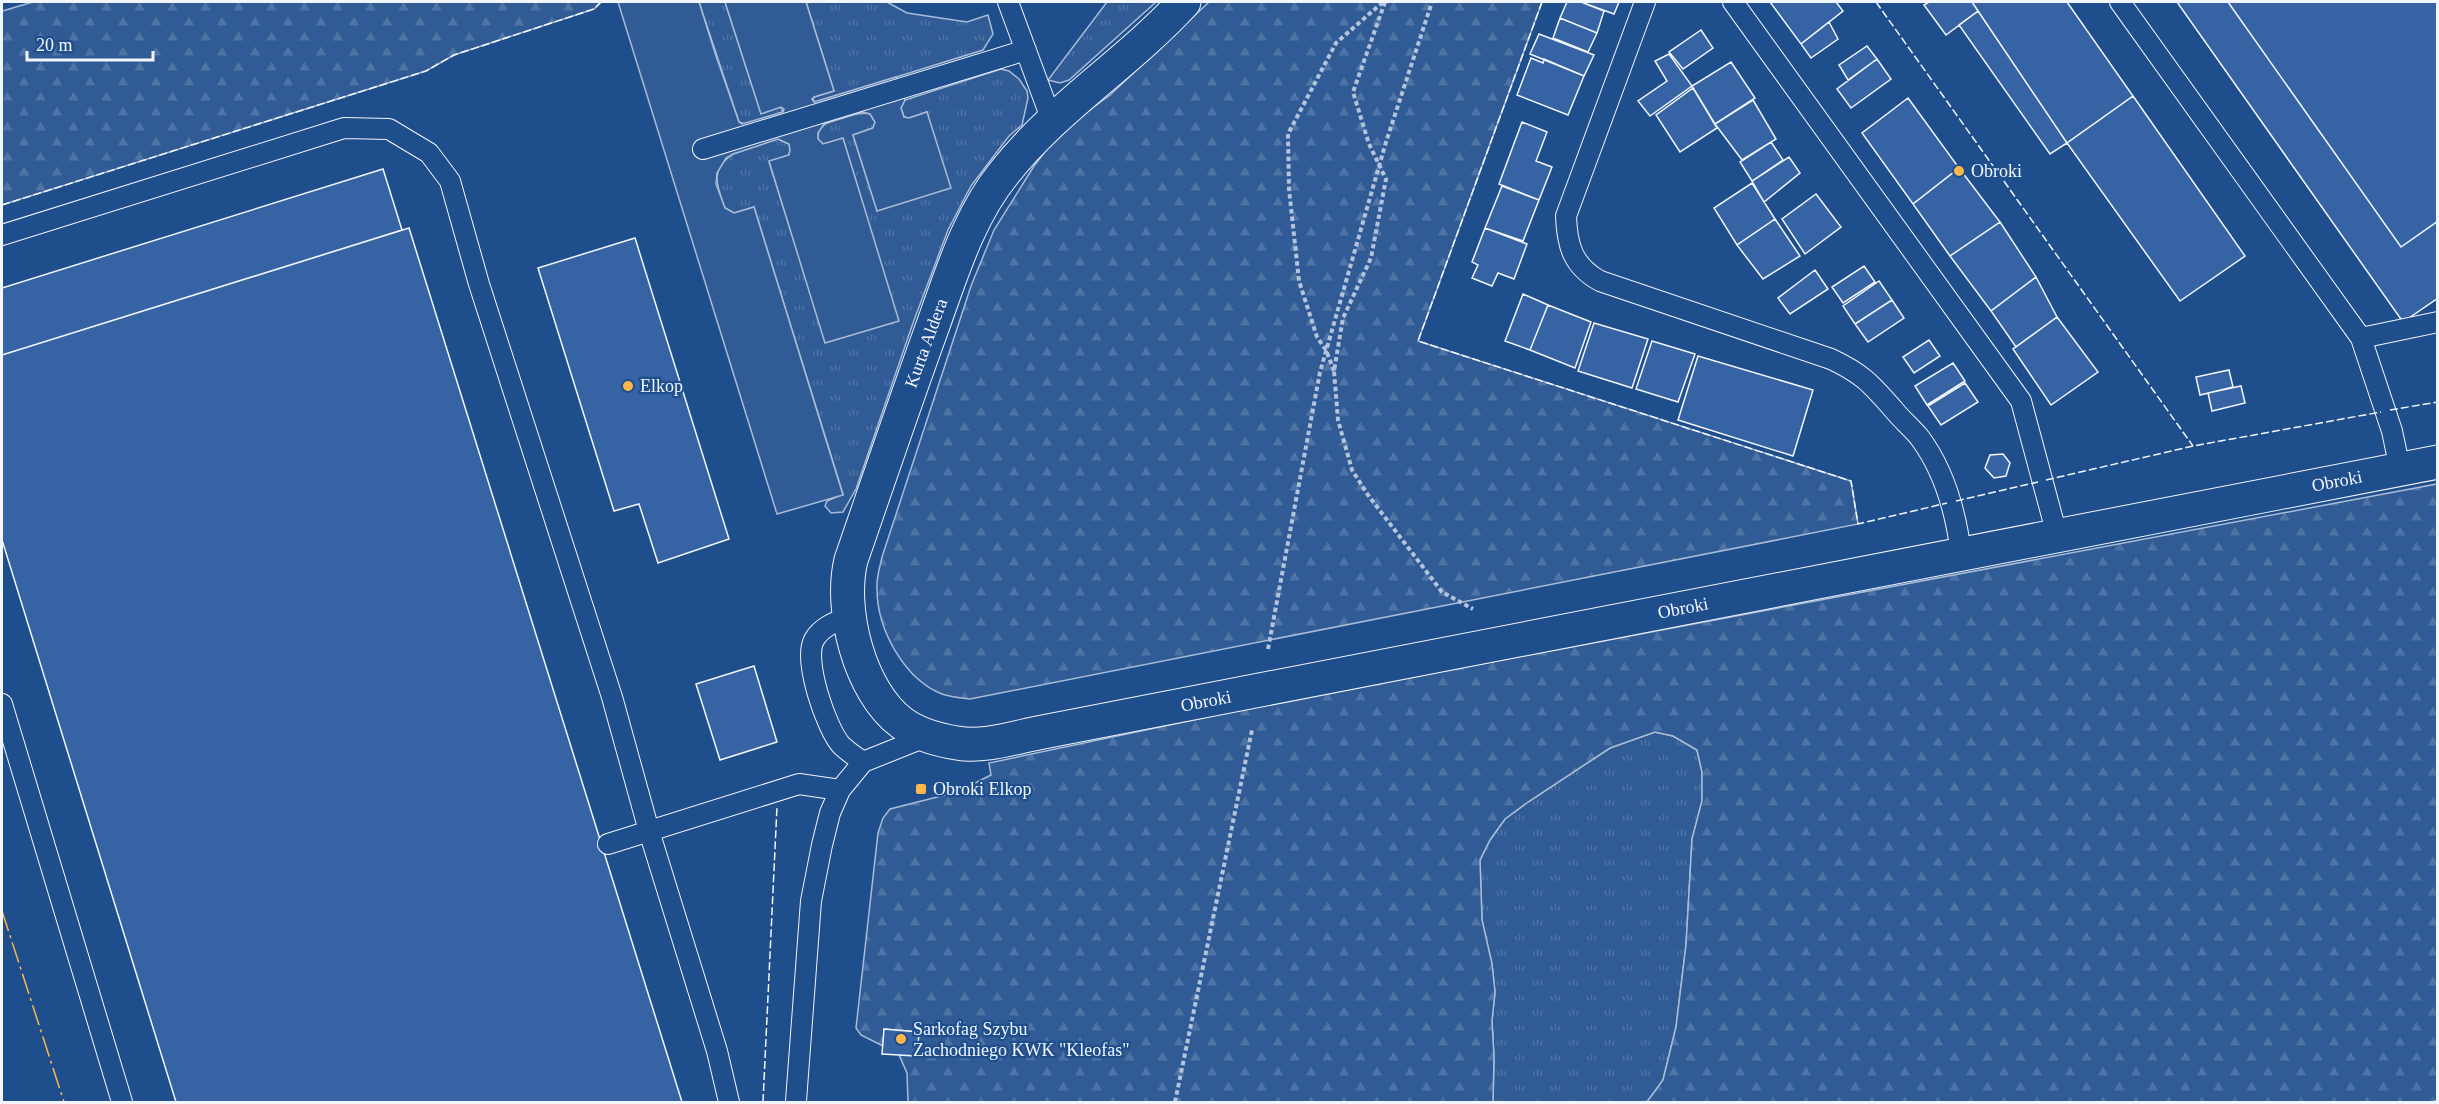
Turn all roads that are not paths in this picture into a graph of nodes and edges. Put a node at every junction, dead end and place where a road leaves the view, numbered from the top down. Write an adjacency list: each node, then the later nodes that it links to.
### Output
1 (1008, 2): 6 (lane)
2 (1184, 2): 7 (street, Kurta Aldera)
3 (1645, 2): 15 (lane)
4 (1733, 2): 14 (lane)
5 (2120, 2): 11 (lane)
6 (1026, 50): 7 (lane); 8 (lane)
7 (1052, 121): 16 (street, Kurta Aldera)
8 (704, 149)
9 (2, 235): 21 (lane)
10 (2438, 322): 11 (lane)
11 (2361, 338): 13 (lane)
12 (2438, 462): 13 (street, Obroki)
13 (2400, 469): 14 (street, Obroki)
14 (2057, 535): 15 (street, Obroki)
15 (1961, 554): 18 (street, Obroki)
16 (848, 617): 18 (street, Kurta Aldera); 19 (lane)
17 (2, 704): 24 (lane)
18 (928, 736): 19 (lane)
19 (864, 762): 20 (lane)
20 (840, 790): 21 (lane); 23 (lane)
21 (649, 831): 22 (lane); 25 (lane)
22 (608, 844)
23 (796, 1101)
24 (122, 1102)
25 (729, 1102)

